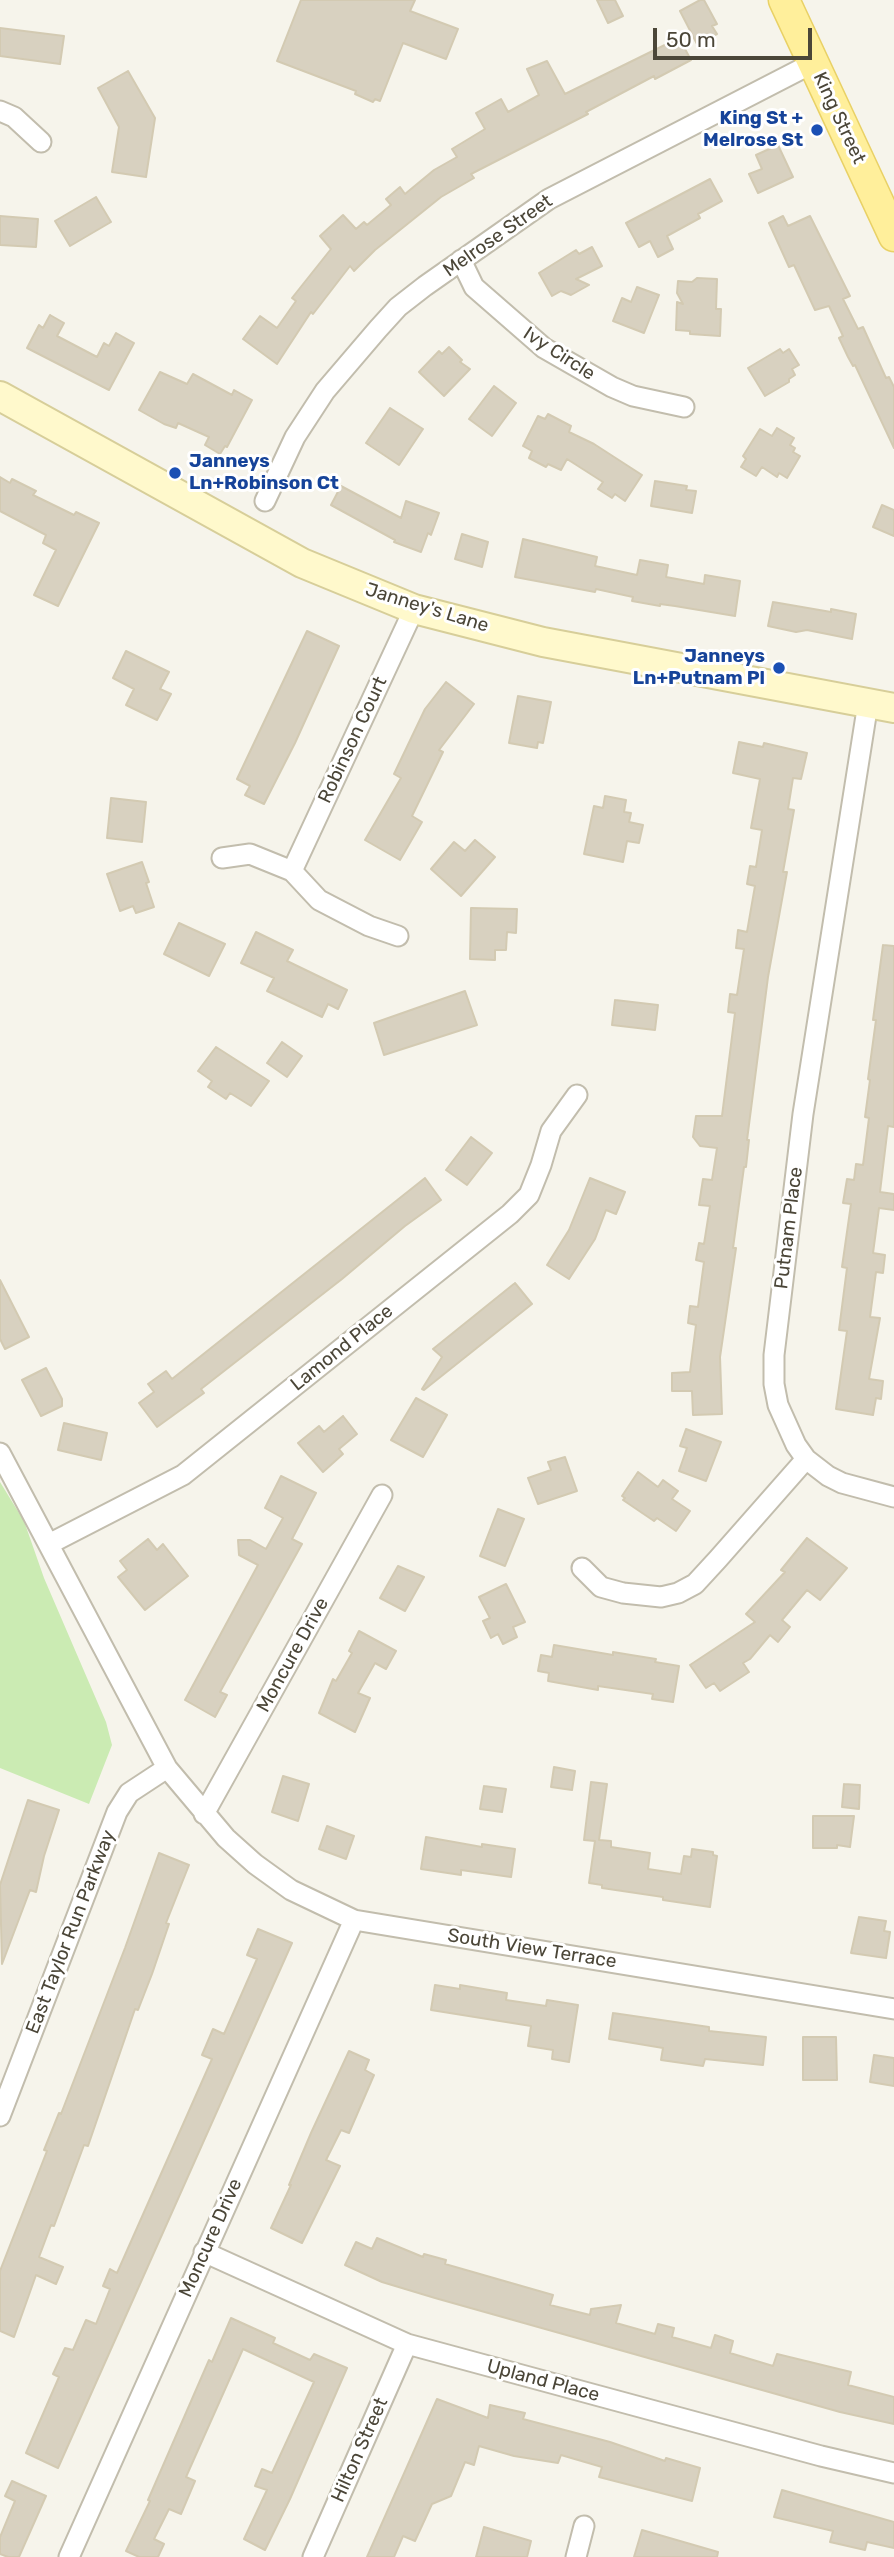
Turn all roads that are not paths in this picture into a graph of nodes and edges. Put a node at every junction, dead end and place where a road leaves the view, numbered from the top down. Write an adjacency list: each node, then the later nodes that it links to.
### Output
1 (784, 0): 2 (main road, King Street)
2 (813, 63): 5 (main road, King Street); 6 (street, Melrose Street)
3 (0, 111): 4 (street)
4 (41, 142)
5 (894, 236)
6 (461, 260): 8 (street, Ivy Circle); 9 (street, Melrose Street)
7 (0, 396): 10 (main road, Janney's Lane)
8 (684, 407)
9 (265, 501)
10 (414, 609): 11 (main road, Janney's Lane); 13 (street, Robinson Court)
11 (881, 706): 17 (street, Putnam Place)
12 (222, 858): 13 (street)
13 (292, 871): 14 (street)
14 (398, 936)
15 (577, 1095): 20 (street, Lamond Place)
16 (0, 1453): 20 (street)
17 (806, 1459): 19 (street); 21 (street)
18 (382, 1495): 23 (street, Moncure Drive)
19 (894, 1497)
20 (49, 1544): 22 (street)
21 (582, 1568)
22 (167, 1768): 23 (street); 26 (street, East Taylor Run Parkway)
23 (204, 1814): 24 (street, South View Terrace)
24 (354, 1920): 25 (street, South View Terrace); 27 (street, Moncure Drive)
25 (894, 2009)
26 (0, 2116)
27 (204, 2252): 28 (street, Upland Place); 31 (street, Moncure Drive)
28 (407, 2344): 29 (street, Upland Place); 32 (street, Hilton Street)
29 (894, 2473)
30 (584, 2526): 33 (street)
31 (69, 2557)
32 (313, 2557)
33 (576, 2557)

